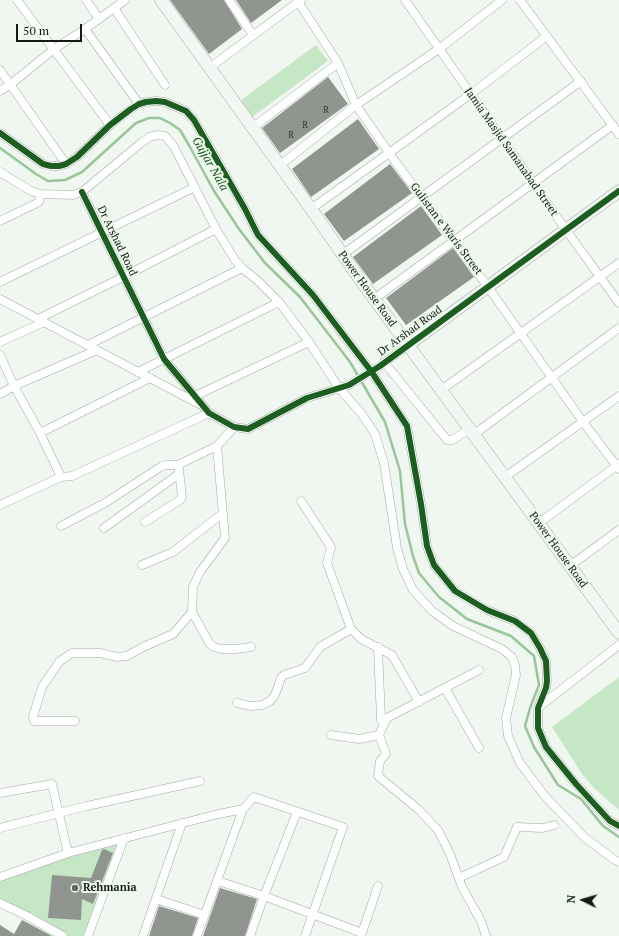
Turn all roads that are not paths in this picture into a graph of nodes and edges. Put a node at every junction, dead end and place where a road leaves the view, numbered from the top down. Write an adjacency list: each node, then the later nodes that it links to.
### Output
1 (17, 0): 15 (street)
2 (86, 0): 11 (street)
3 (125, 0): 10 (street)
4 (161, 0): 18 (street, Power House Road)
5 (229, 0): 13 (street)
6 (405, 0): 16 (street, Jamia Masjid Samanabad Street)
7 (520, 0): 14 (street)
8 (299, 1): 13 (street); 17 (street, Gulistan e Waris Street)
9 (499, 1): 16 (street)
10 (114, 8): 11 (street); 22 (street)
11 (99, 19): 12 (street)
12 (86, 29): 15 (street); 25 (street)
13 (253, 35): 18 (street)
14 (547, 36): 20 (street); 24 (street)
15 (54, 49): 21 (street); 27 (street)
16 (439, 49): 24 (street, Jamia Masjid Samanabad Street); 26 (street)
17 (338, 63): 26 (street, Gulistan e Waris Street); 29 (street)
18 (209, 68): 29 (street, Power House Road)
19 (0, 70): 21 (street)
20 (581, 81): 28 (street); 32 (street)
21 (11, 84): 23 (street); 34 (street)
22 (165, 85)
23 (0, 91)
24 (471, 94): 32 (street, Jamia Masjid Samanabad Street); 33 (street)
25 (139, 104): 27 (street); 73 (street)
26 (356, 105): 33 (street, Gulistan e Waris Street); 35 (street)
27 (110, 125): 34 (street)
28 (612, 125): 31 (street); 37 (street)
29 (252, 128): 35 (street, Power House Road)
30 (0, 134): 34 (street)
31 (619, 134)
32 (502, 138): 37 (street, Jamia Masjid Samanabad Street); 42 (street)
33 (389, 153): 42 (street, Gulistan e Waris Street); 43 (street)
34 (66, 164)
35 (279, 166): 43 (street, Power House Road)
36 (0, 172): 41 (street)
37 (533, 183): 46 (street, Jamia Masjid Samanabad Street); 48 (street)
38 (195, 187): 40 (street); 45 (street); 47 (street)
39 (619, 191): 46 (street, Dr Arshad Road)
40 (82, 192): 41 (street); 47 (street, Dr Arshad Road)
41 (40, 194): 44 (street)
42 (422, 197): 48 (street, Gulistan e Waris Street); 49 (street)
43 (311, 209): 49 (street, Power House Road)
44 (0, 221)
45 (216, 229): 51 (street); 53 (street)
46 (566, 230): 52 (street, Jamia Masjid Samanabad Street); 55 (street, Dr Arshad Road)
47 (101, 233): 53 (street, Dr Arshad Road); 54 (street)
48 (455, 241): 55 (street, Gulistan e Waris Street); 57 (street)
49 (342, 255): 57 (street, Power House Road)
50 (619, 263): 52 (street)
51 (242, 268): 58 (street); 60 (street)
52 (600, 277): 59 (street, Jamia Masjid Samanabad Street); 63 (street)
53 (123, 278): 60 (street, Dr Arshad Road); 61 (street)
54 (0, 282)
55 (488, 286): 63 (street, Gulistan e Waris Street); 67 (street, Dr Arshad Road)
56 (0, 299): 61 (street)
57 (374, 299): 67 (street, Power House Road)
58 (279, 302): 65 (street); 70 (street)
59 (619, 302)
60 (144, 318): 66 (street); 70 (street, Dr Arshad Road)
61 (41, 320): 64 (street); 66 (street)
62 (619, 328): 74 (street)
63 (520, 334): 74 (street, Gulistan e Waris Street); 78 (street)
64 (0, 342)
65 (308, 342): 77 (street); 80 (street)
66 (88, 345): 68 (street)
67 (408, 345): 71 (street, Dr Arshad Road); 78 (street, Power House Road)
68 (97, 350): 72 (street); 76 (street)
69 (0, 355): 76 (street)
70 (164, 359): 72 (street); 80 (street, Dr Arshad Road)
71 (384, 362): 73 (street, Dr Arshad Road); 86 (street)
72 (138, 372): 75 (street)
73 (368, 373): 77 (street, Dr Arshad Road); 114 (street)
74 (552, 377): 84 (street, Gulistan e Waris Street); 86 (street)
75 (150, 378): 82 (street); 87 (street)
76 (14, 386): 79 (street); 87 (street)
77 (339, 388): 85 (street, Dr Arshad Road); 131 (street)
78 (441, 390): 86 (street, Power House Road)
79 (0, 394)
80 (195, 396): 82 (street, Dr Arshad Road)
81 (619, 396): 84 (street)
82 (203, 406): 83 (street, Dr Arshad Road)
83 (208, 413): 85 (street, Dr Arshad Road); 92 (street)
84 (583, 422): 90 (street, Gulistan e Waris Street); 93 (street)
85 (234, 427): 88 (street)
86 (472, 432): 93 (street, Power House Road)
87 (40, 433): 92 (street)
88 (217, 446): 89 (street); 96 (street)
89 (178, 465): 91 (street); 99 (street)
90 (618, 466): 98 (street)
91 (179, 474): 97 (street); 100 (street)
92 (61, 477): 95 (street)
93 (505, 477): 98 (street, Power House Road)
94 (301, 501): 105 (street)
95 (0, 505)
96 (223, 513): 102 (street); 104 (street)
97 (145, 522)
98 (539, 523): 103 (street, Power House Road)
99 (61, 526)
100 (104, 528)
101 (619, 530): 103 (street)
102 (142, 565)
103 (570, 566): 106 (street, Power House Road)
104 (192, 612): 108 (street); 115 (street)
105 (351, 629): 109 (street); 113 (street)
106 (619, 633)
107 (619, 645): 114 (street)
108 (251, 647)
109 (378, 647): 112 (street); 116 (street)
110 (479, 670): 111 (street)
111 (445, 688): 112 (street); 119 (street)
112 (419, 702): 116 (street)
113 (237, 703)
114 (538, 708): 127 (street)
115 (75, 721)
116 (384, 724): 117 (street)
117 (379, 734): 118 (street); 133 (street)
118 (331, 735)
119 (479, 748)
120 (200, 780): 124 (street)
121 (0, 793): 124 (street)
122 (243, 809): 123 (street); 125 (street); 134 (street)
123 (297, 812): 136 (street); 140 (street)
124 (59, 813): 128 (street); 130 (street)
125 (182, 823): 129 (street); 137 (street)
126 (554, 825): 133 (street)
127 (619, 826)
128 (0, 828)
129 (124, 838): 130 (street); 143 (street)
130 (68, 853): 132 (street)
131 (619, 862)
132 (0, 877)
133 (459, 878): 148 (street)
134 (218, 881): 136 (street); 139 (street)
135 (378, 886): 141 (street)
136 (264, 896): 140 (street); 146 (street)
137 (156, 900): 139 (street); 144 (street)
138 (0, 903): 142 (street)
139 (205, 915): 145 (street)
140 (313, 916): 141 (street); 147 (street)
141 (361, 934)
142 (63, 936)
143 (88, 936)
144 (144, 936)
145 (197, 936)
146 (250, 936)
147 (305, 936)
148 (486, 936)

